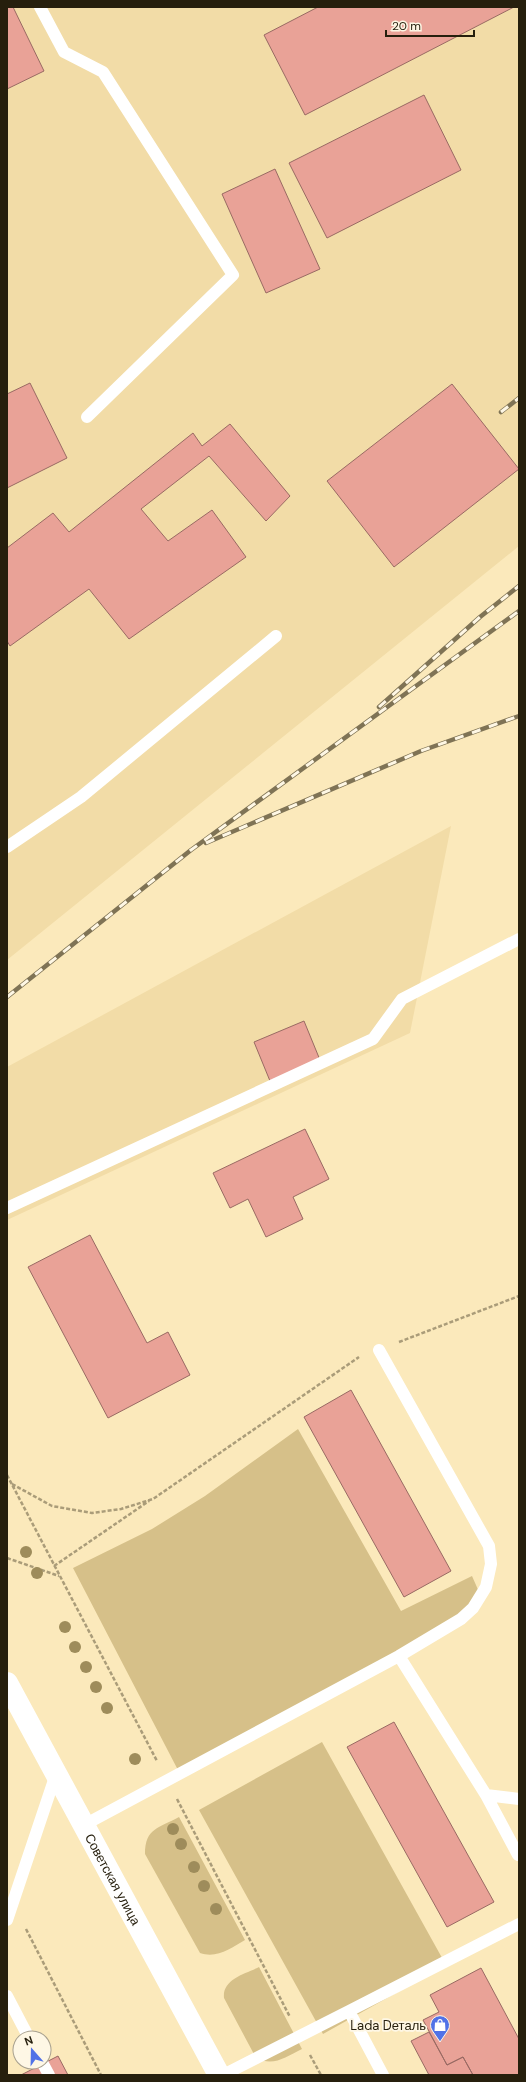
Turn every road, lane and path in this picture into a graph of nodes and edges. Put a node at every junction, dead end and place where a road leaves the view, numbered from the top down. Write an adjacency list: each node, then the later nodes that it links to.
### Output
1 (40, 7): 2 (lane)
2 (87, 417)
3 (276, 636): 4 (lane)
4 (7, 847)
5 (519, 939): 6 (lane)
6 (7, 1208)
7 (519, 1296): 8 (path)
8 (379, 1350): 10 (path); 14 (lane)
9 (12, 1484): 10 (path)
10 (153, 1499): 12 (path)
11 (7, 1558): 13 (path)
12 (54, 1566)
13 (59, 1576)
14 (400, 1656): 17 (lane); 19 (lane)
15 (9, 1693): 16 (main road, Советская улица)
16 (56, 1774): 19 (main road, Советская улица); 21 (lane)
17 (486, 1795): 18 (lane); 20 (lane)
18 (519, 1799)
19 (84, 1825): 28 (main road, Советская улица)
20 (518, 1855)
21 (14, 1905): 22 (lane); 27 (path)
22 (7, 1920)
23 (519, 1924): 25 (lane)
24 (7, 1996): 26 (lane)
25 (349, 2011): 29 (lane); 30 (lane)
26 (25, 2030)
27 (100, 2075)
28 (219, 2075)
29 (223, 2075)
30 (383, 2075)

